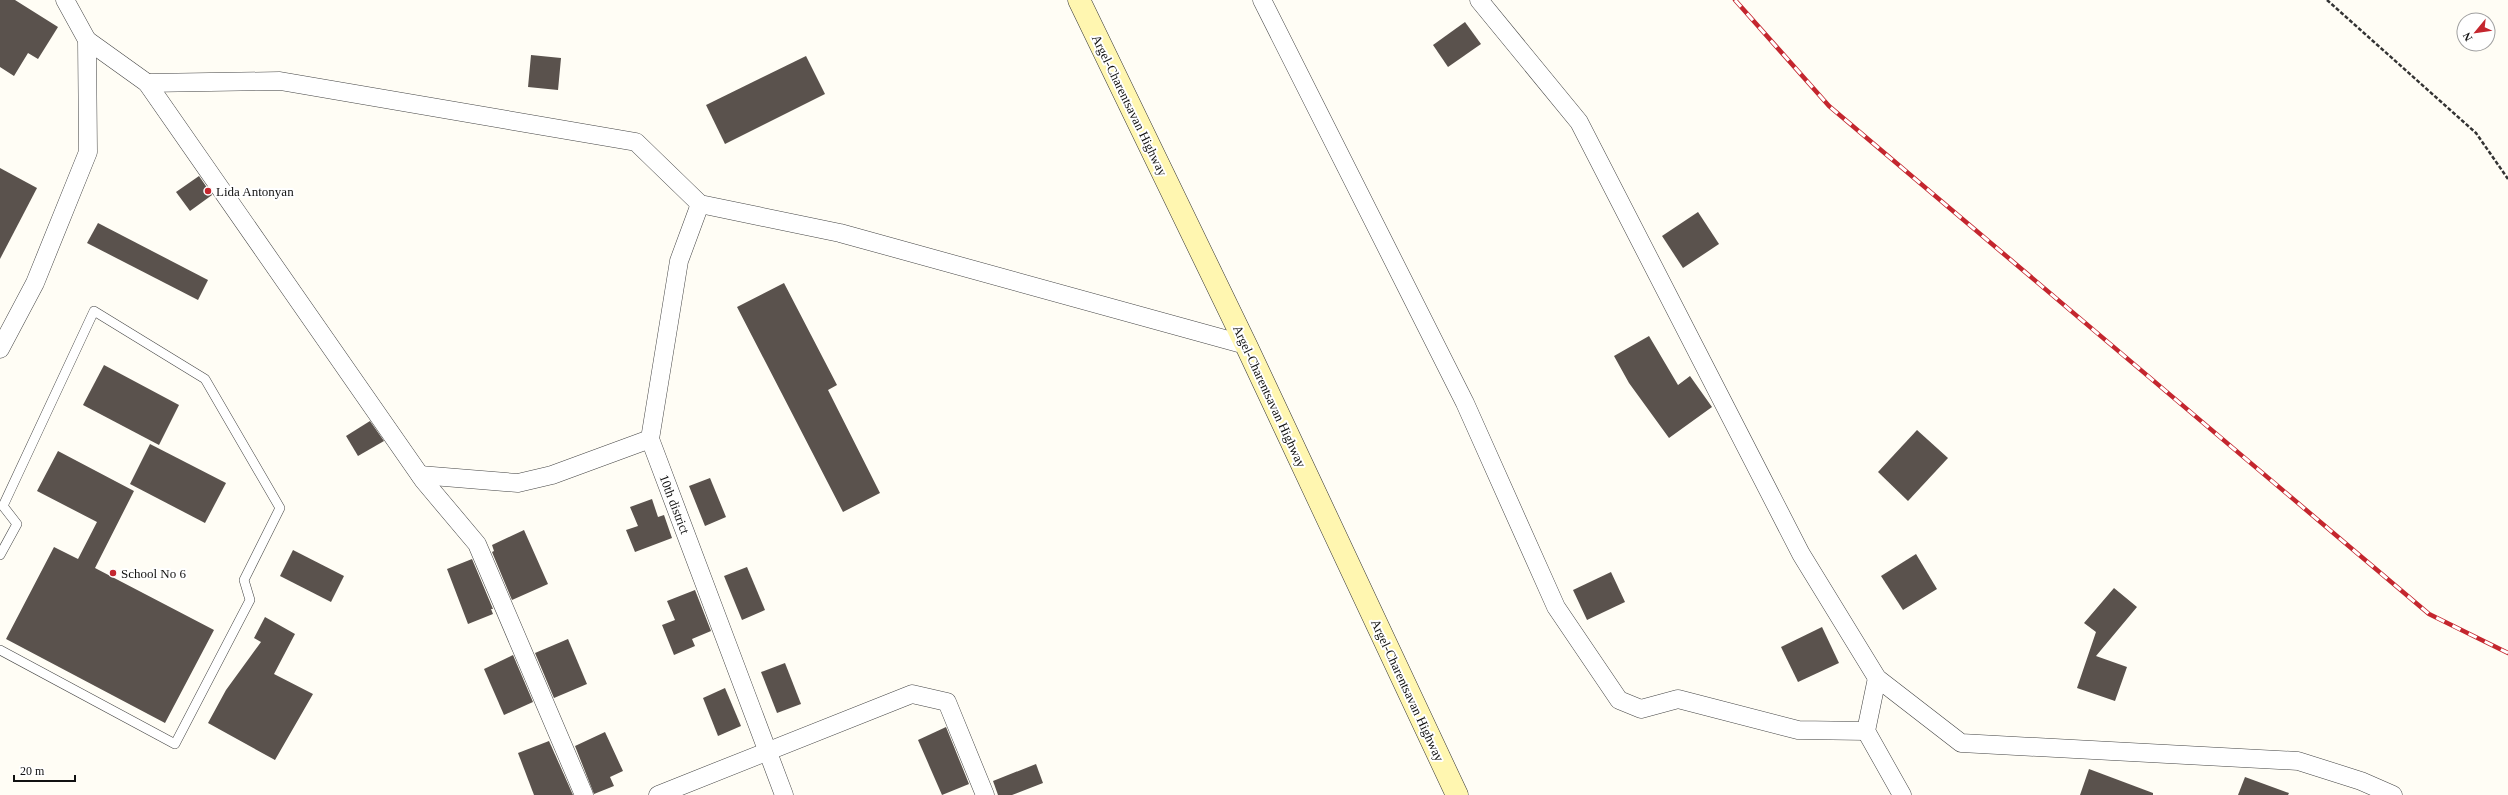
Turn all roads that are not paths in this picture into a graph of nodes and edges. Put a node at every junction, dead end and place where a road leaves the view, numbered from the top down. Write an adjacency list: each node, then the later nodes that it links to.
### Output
1 (65, 0): 5 (street)
2 (1079, 0): 8 (main road, Argel-Charentsavan Highway)
3 (1262, 0): 15 (street)
4 (1479, 0): 14 (street)
5 (87, 40): 6 (street); 9 (street)
6 (147, 83): 7 (street); 11 (street)
7 (700, 204): 8 (street); 10 (street, 10th district)
8 (1246, 345): 21 (main road, Argel-Charentsavan Highway)
9 (0, 349)
10 (650, 438): 11 (street); 16 (street, 10th district)
11 (420, 475): 17 (street)
12 (0, 555): 13 (lane)
13 (0, 650)
14 (1877, 678): 15 (street); 23 (street)
15 (1866, 731): 22 (street)
16 (767, 752): 18 (street); 19 (street, 10th district); 20 (street)
17 (584, 795)
18 (658, 795)
19 (784, 795)
20 (985, 795)
21 (1458, 795)
22 (1902, 795)
23 (2394, 795)

